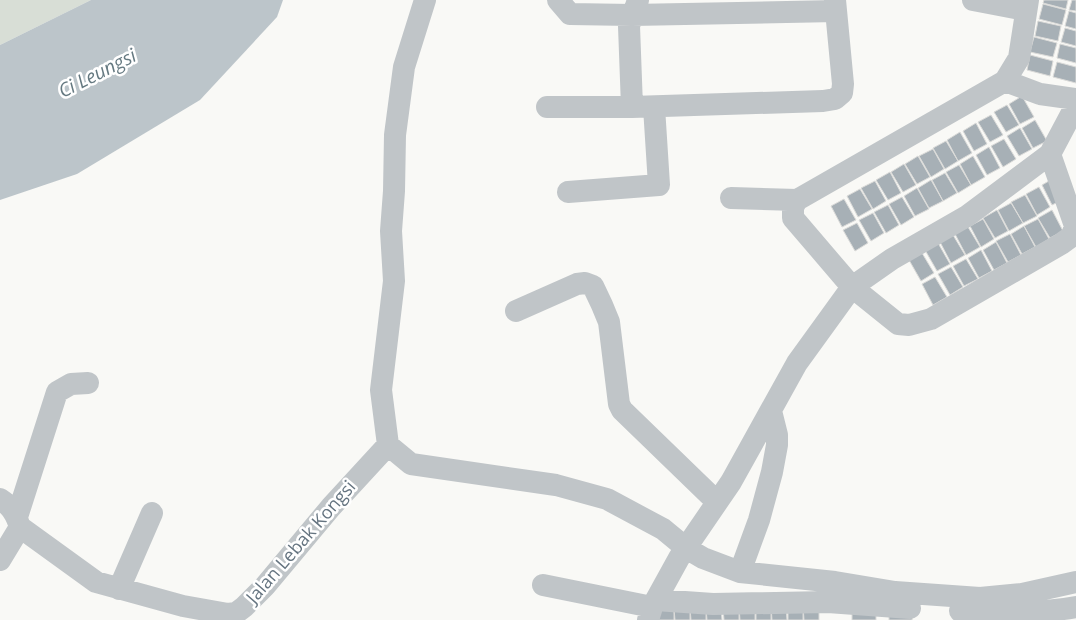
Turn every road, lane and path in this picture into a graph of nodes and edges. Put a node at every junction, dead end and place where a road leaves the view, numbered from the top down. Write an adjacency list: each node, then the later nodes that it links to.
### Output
1 (425, 0): 20 (street)
2 (558, 0): 6 (street)
3 (973, 0): 4 (street)
4 (1027, 5): 7 (street)
5 (836, 6): 6 (street); 11 (street)
6 (635, 8): 11 (street)
7 (1005, 80): 8 (street); 15 (street)
8 (1076, 99)
9 (1076, 105): 12 (street)
10 (547, 107): 11 (street)
11 (643, 107): 13 (street)
12 (1050, 154): 16 (street); 16 (street)
13 (568, 192)
14 (731, 198): 15 (street)
15 (797, 200): 16 (street)
16 (852, 287): 19 (street)
17 (516, 311): 22 (street)
18 (88, 383): 24 (street)
19 (771, 411): 22 (street); 27 (street)
20 (388, 445): 25 (street); 35 (street, Jalan Lebak Kongsi)
21 (0, 499): 24 (street, Jalan Lebak Kongsi)
22 (717, 502): 25 (street)
23 (152, 513): 30 (street)
24 (18, 522): 26 (street); 30 (street, Jalan Lebak Kongsi)
25 (686, 548): 27 (street); 31 (street)
26 (0, 560)
27 (740, 572): 28 (street)
28 (1076, 582)
29 (543, 584): 31 (street)
30 (119, 589): 35 (street, Jalan Lebak Kongsi)
31 (652, 609): 32 (street)
32 (828, 611): 34 (street)
33 (1063, 613): 36 (street)
34 (914, 614): 36 (street)
35 (236, 615)
36 (989, 616)

